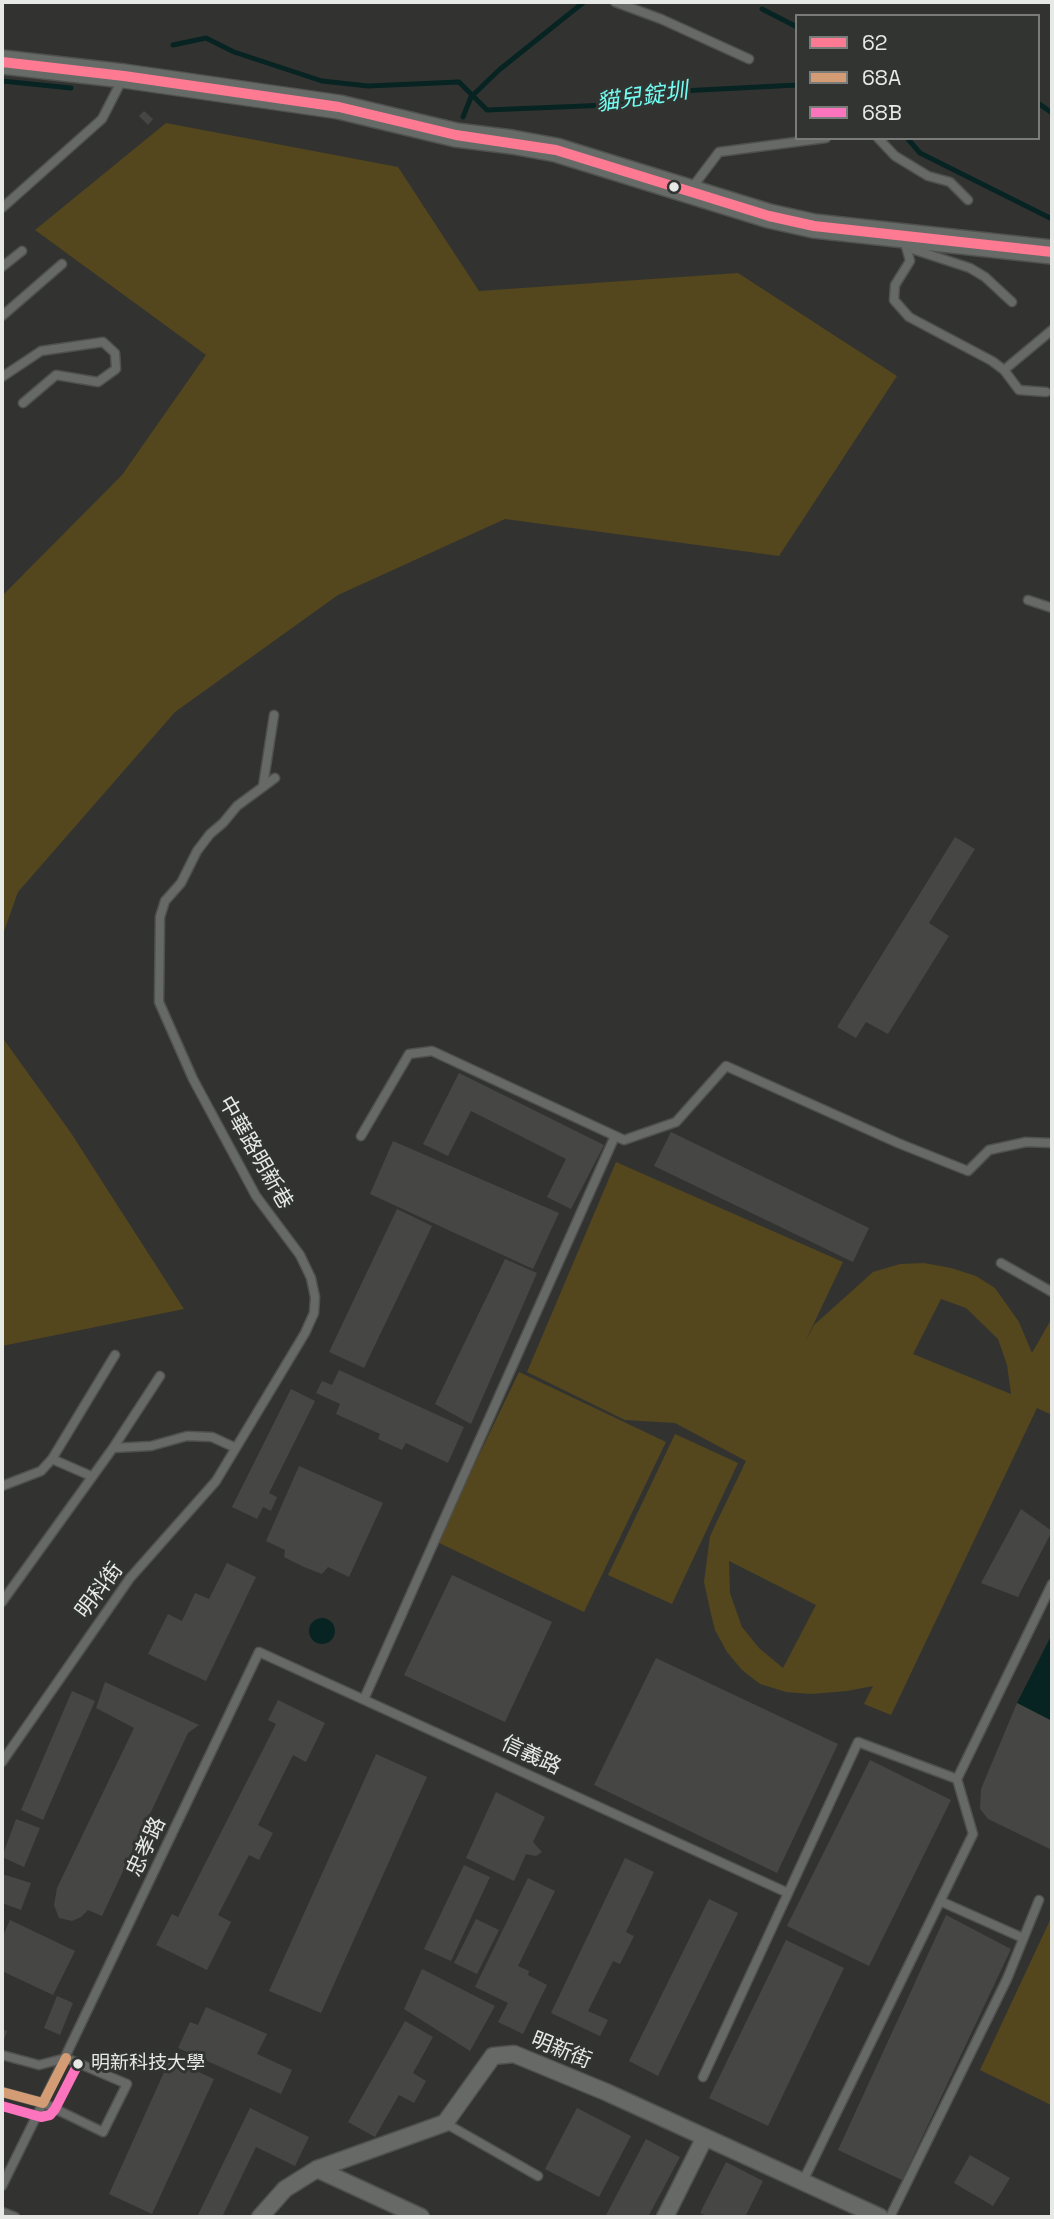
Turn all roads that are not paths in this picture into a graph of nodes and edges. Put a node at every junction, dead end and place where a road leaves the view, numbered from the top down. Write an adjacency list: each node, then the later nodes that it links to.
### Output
1 (615, 2): 2 (lane)
2 (749, 59)
3 (2, 62): 4 (street)
4 (124, 76): 7 (street); 9 (lane)
5 (810, 140): 7 (lane)
6 (880, 140): 8 (lane)
7 (691, 190): 10 (street)
8 (968, 200)
9 (2, 208)
10 (904, 241): 12 (street); 15 (lane); 18 (lane)
11 (22, 251): 14 (lane)
12 (1052, 252)
13 (62, 264): 16 (lane)
14 (2, 267)
15 (1012, 302)
16 (2, 316)
17 (1052, 330): 18 (lane)
18 (1004, 370): 20 (lane)
19 (2, 377): 21 (lane)
20 (1046, 392)
21 (23, 403)
22 (1028, 600): 23 (lane)
23 (1052, 608)
24 (274, 715): 26 (lane)
25 (275, 778): 26 (lane, 中華路明新巷)
26 (263, 786): 35 (lane, 中華路明新巷)
27 (361, 1136): 28 (lane)
28 (615, 1136): 29 (lane); 42 (lane)
29 (1052, 1143)
30 (1001, 1263): 31 (lane)
31 (1052, 1292)
32 (115, 1356): 36 (lane)
33 (160, 1376): 34 (lane)
34 (113, 1448): 35 (lane); 37 (lane)
35 (236, 1448): 43 (lane, 明科街)
36 (52, 1459): 37 (lane); 38 (lane)
37 (91, 1476): 40 (lane)
38 (2, 1486)
39 (1051, 1590): 44 (lane)
40 (2, 1602)
41 (259, 1652): 42 (lane, 信義路); 50 (lane, 忠孝路)
42 (363, 1699): 45 (lane, 信義路)
43 (2, 1762)
44 (957, 1779): 45 (lane); 47 (lane)
45 (788, 1893): 51 (lane)
46 (1039, 1900): 48 (lane)
47 (940, 1901): 48 (lane); 58 (lane)
48 (1023, 1938): 66 (lane)
49 (2, 2055): 50 (lane)
50 (66, 2058): 53 (lane, 忠孝路); 53 (lane)
51 (703, 2077)
52 (2, 2092): 53 (lane)
53 (43, 2103): 59 (lane, 忠孝路)
54 (445, 2123): 55 (street, 明新街); 56 (street); 57 (lane)
55 (705, 2137): 58 (street, 明新街); 64 (street)
56 (317, 2169): 62 (street); 63 (street)
57 (538, 2175)
58 (803, 2181): 65 (street, 明新街)
59 (2, 2186)
60 (2, 2212): 61 (lane)
61 (15, 2217)
62 (260, 2217)
63 (421, 2217)
64 (665, 2217)
65 (880, 2217)
66 (890, 2217)

